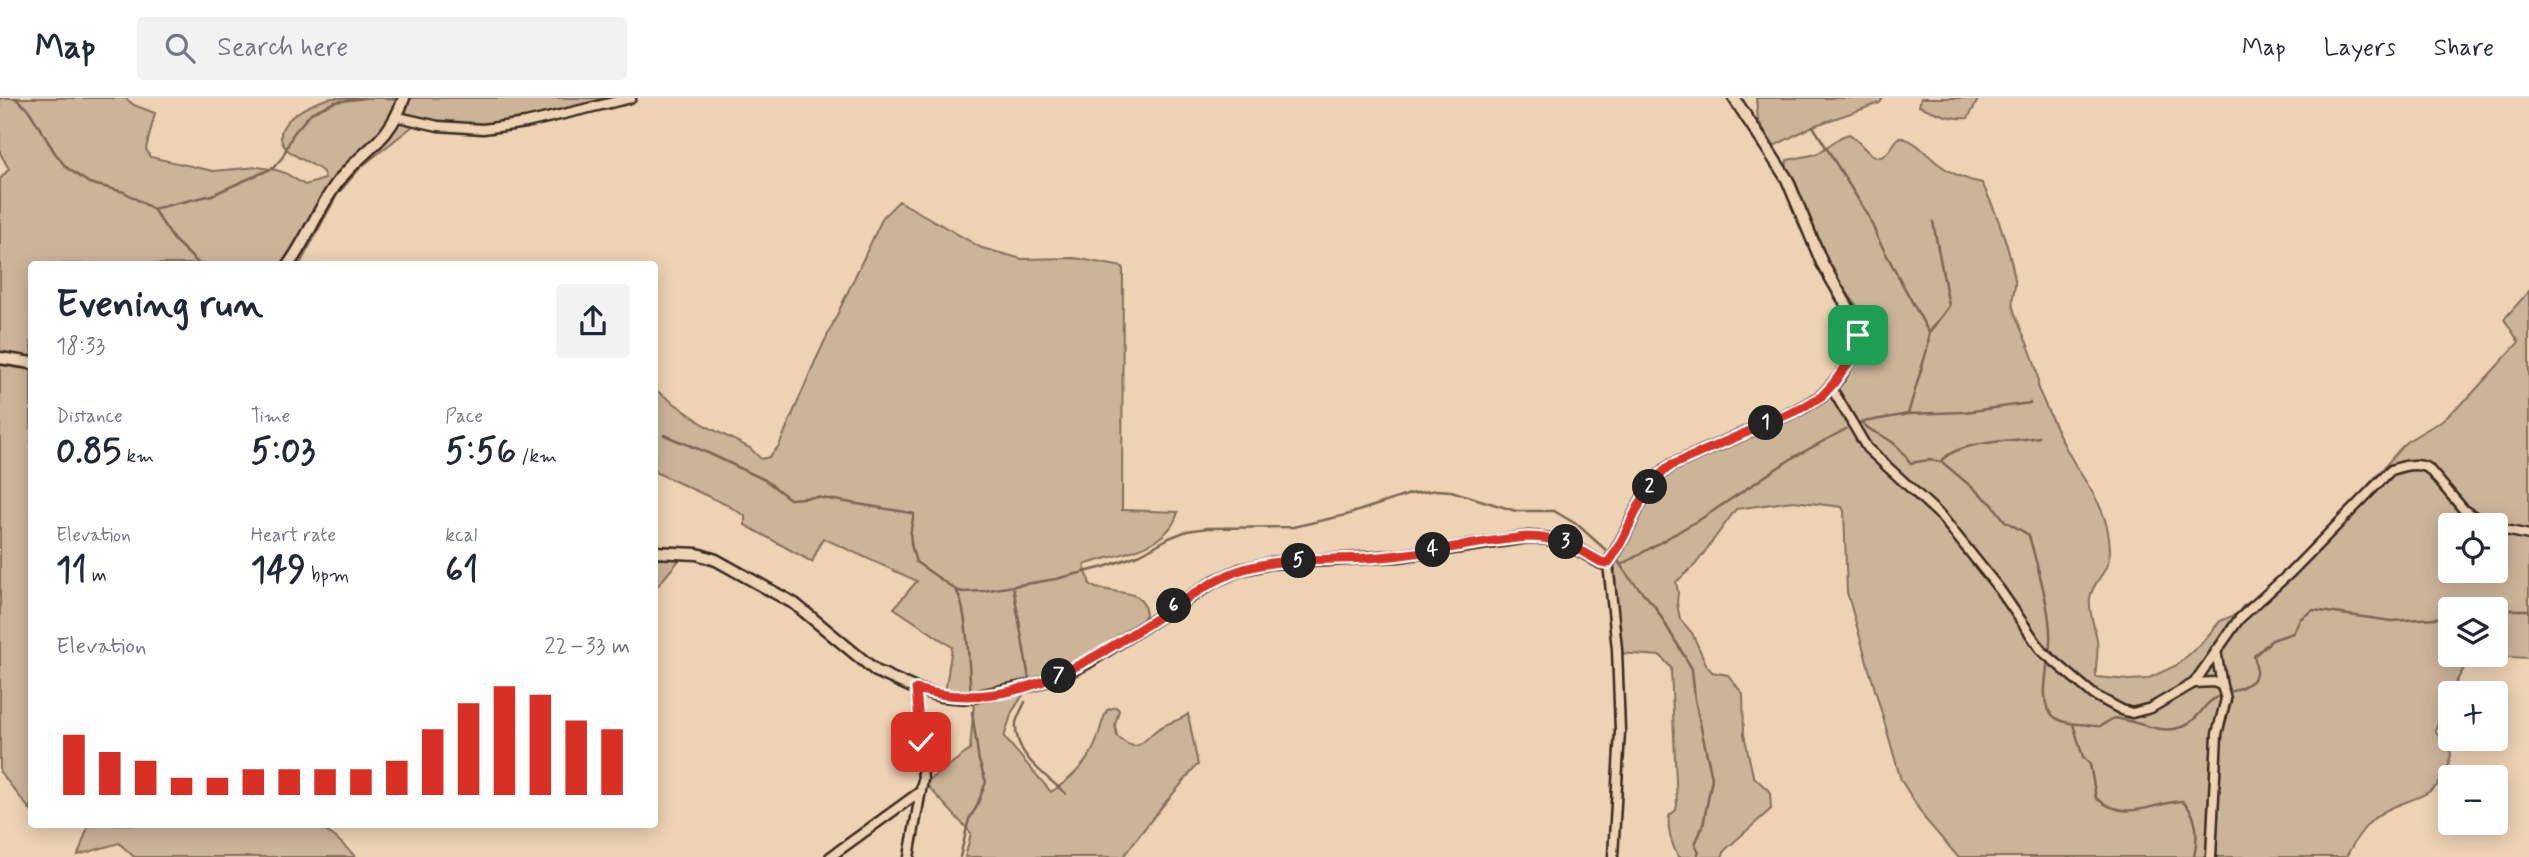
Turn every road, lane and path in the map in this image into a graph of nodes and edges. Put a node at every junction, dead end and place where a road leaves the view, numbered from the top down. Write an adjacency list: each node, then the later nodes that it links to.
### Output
1 (404, 98): 4 (street)
2 (631, 98): 4 (street)
3 (1734, 98): 8 (street)
4 (398, 117): 5 (street)
5 (291, 261)
6 (0, 358): 7 (street)
7 (28, 362)
8 (1831, 387): 13 (street); 15 (street)
9 (2469, 513): 14 (street)
10 (2508, 531): 11 (street)
11 (2529, 535)
12 (658, 552): 16 (street)
13 (1608, 563): 16 (street); 21 (street)
14 (2216, 650): 15 (street); 17 (street)
15 (2194, 683): 17 (street)
16 (916, 689): 18 (street)
17 (2224, 692): 22 (street)
18 (921, 791): 19 (street); 20 (street)
19 (830, 857)
20 (909, 857)
21 (1613, 857)
22 (2211, 857)

